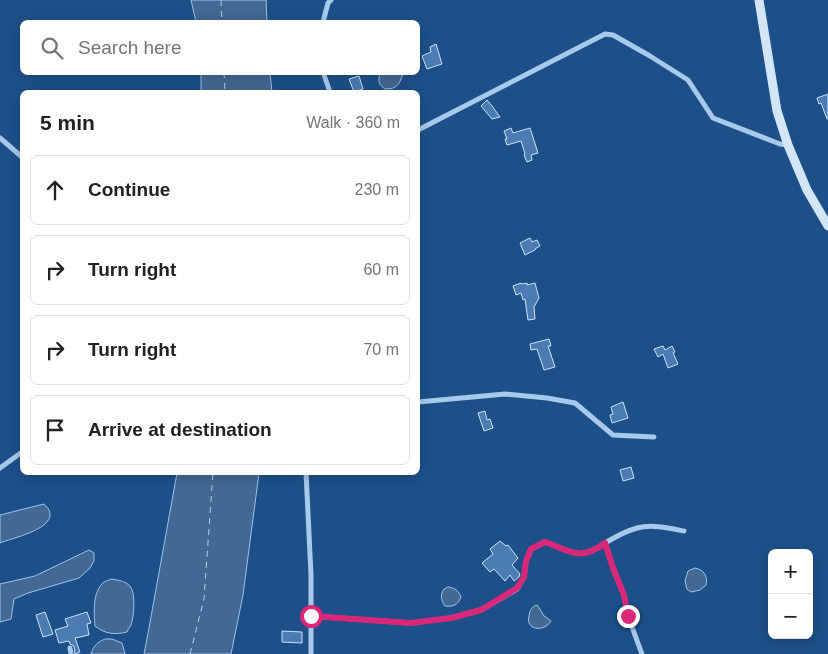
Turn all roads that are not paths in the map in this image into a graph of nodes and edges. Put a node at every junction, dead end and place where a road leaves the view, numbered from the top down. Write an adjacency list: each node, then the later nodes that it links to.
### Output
1 (332, 0): 3 (street)
2 (760, 0): 8 (main road)
3 (324, 20)
4 (324, 75): 5 (street)
5 (329, 90)
6 (420, 129): 8 (street)
7 (0, 138): 9 (street)
8 (788, 145): 10 (main road)
9 (20, 155)
10 (828, 226)
11 (420, 402): 12 (street)
12 (654, 437)
13 (20, 453): 14 (street)
14 (0, 468)
15 (306, 475): 18 (street)
16 (684, 531): 17 (street)
17 (605, 543): 18 (street); 20 (street)
18 (311, 616): 19 (street)
19 (311, 654)
20 (642, 654)

